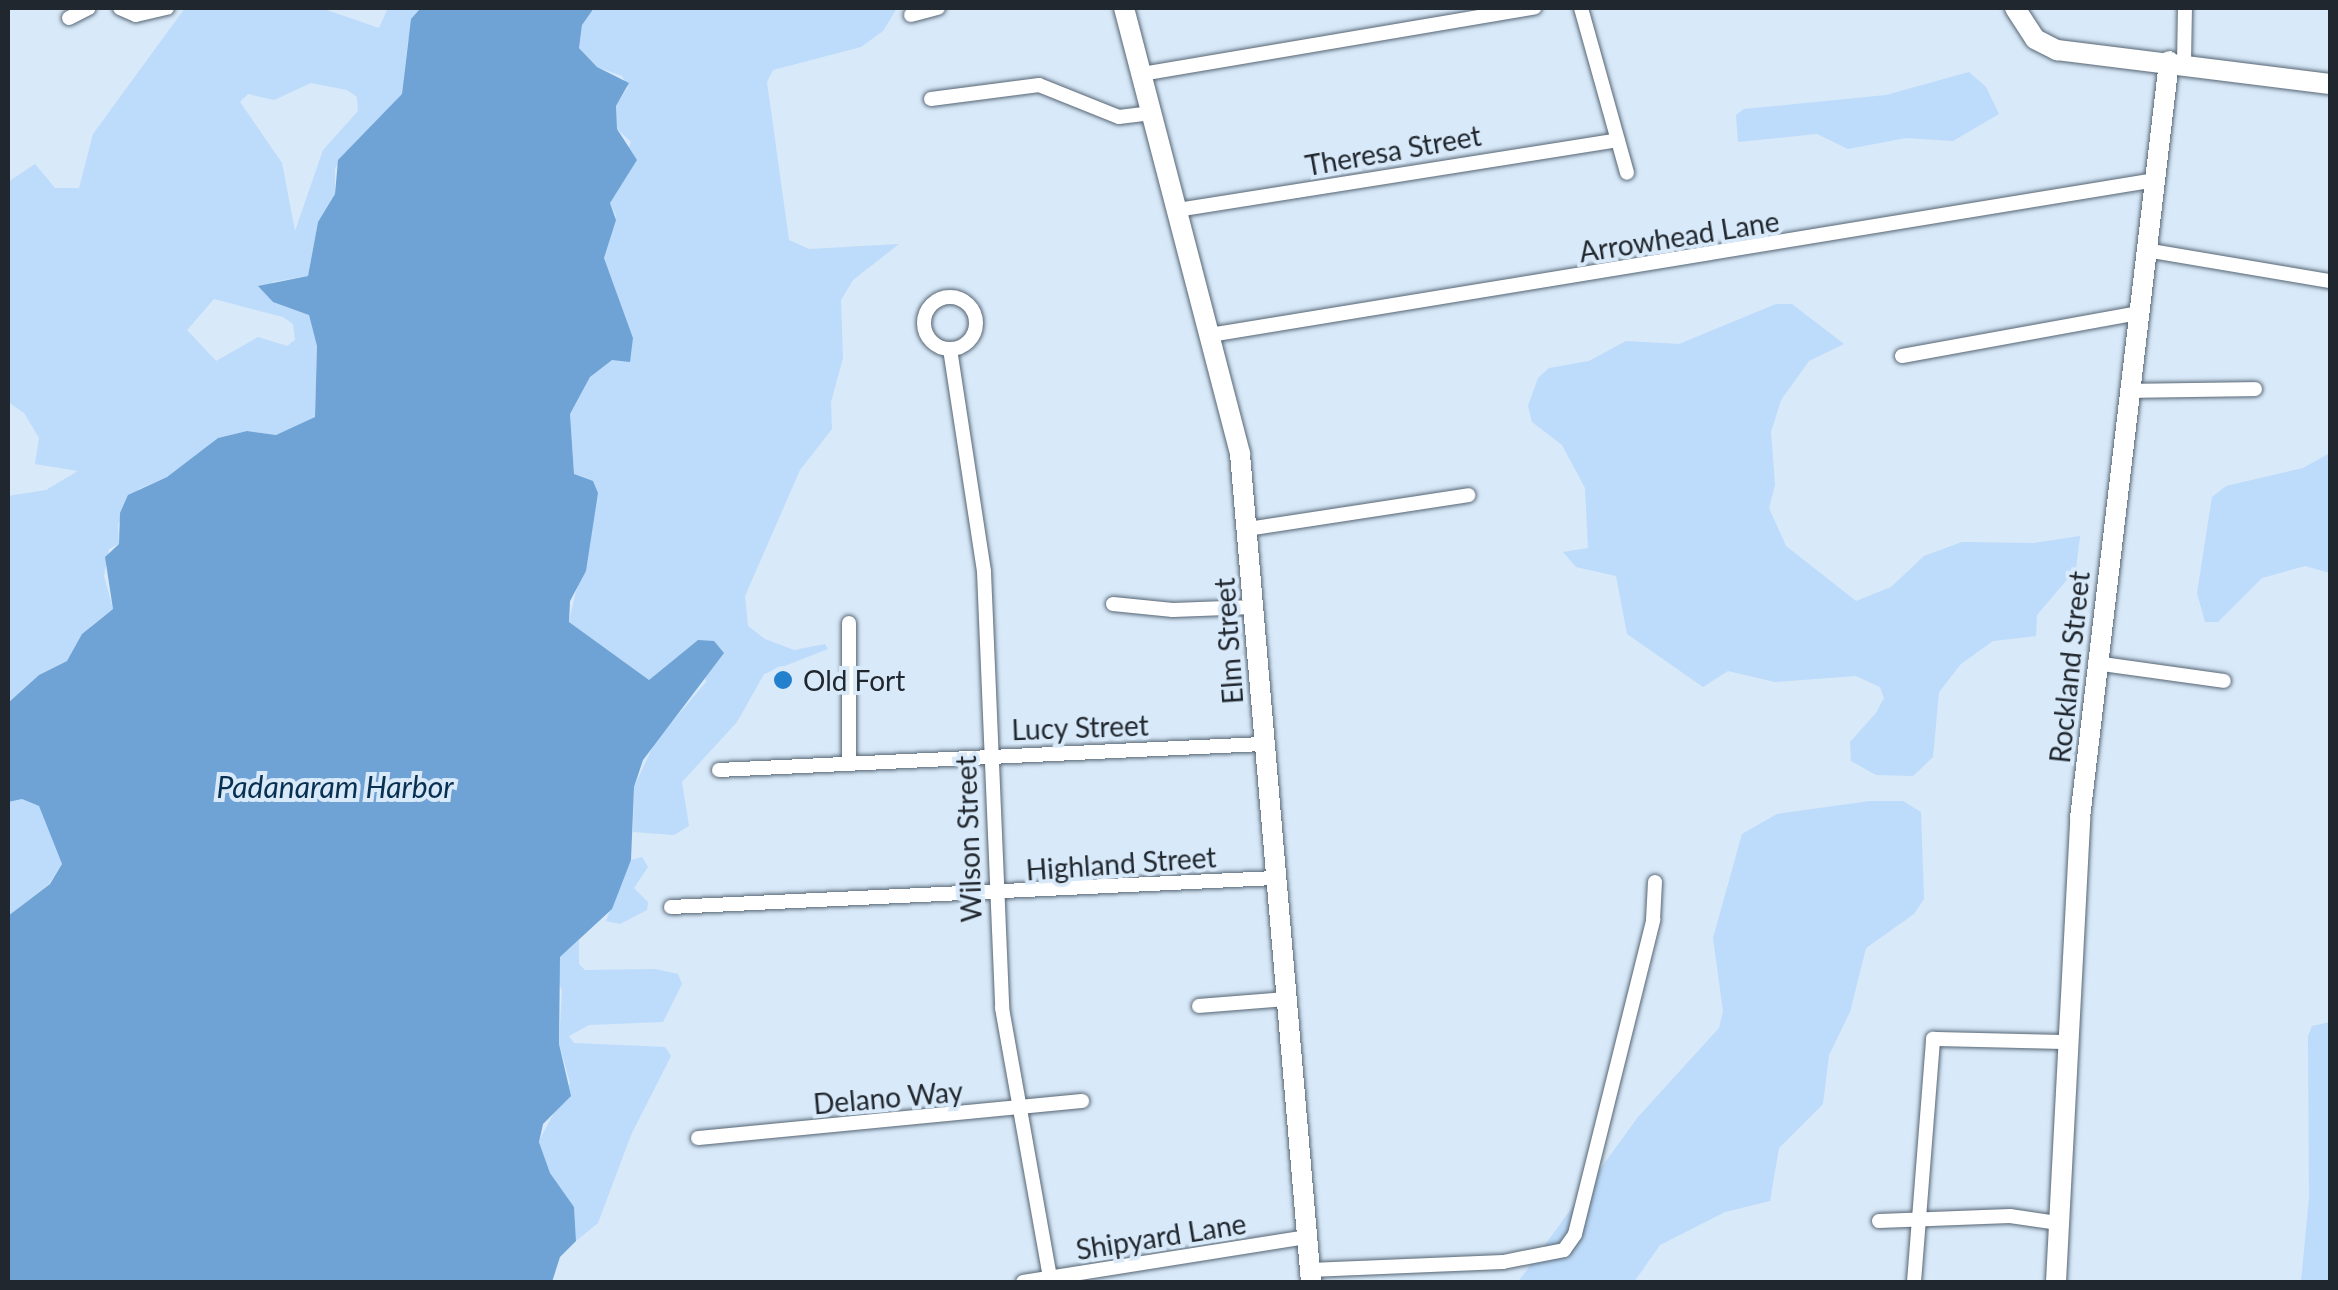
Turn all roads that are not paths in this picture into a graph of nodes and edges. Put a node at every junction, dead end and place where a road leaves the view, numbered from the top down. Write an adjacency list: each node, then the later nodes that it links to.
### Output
1 (89, 8): 11 (street)
2 (120, 8): 3 (street)
3 (167, 8)
4 (938, 8): 10 (street)
5 (1124, 8): 13 (street, Elm Street)
6 (1534, 8): 13 (street)
7 (1581, 8): 17 (street)
8 (2015, 8): 12 (street)
9 (2186, 8): 12 (street)
10 (911, 15)
11 (69, 18)
12 (2176, 62): 14 (street); 19 (street, Rockland Street)
13 (1142, 74): 16 (street, Elm Street)
14 (2330, 84)
15 (931, 99): 16 (street)
16 (1152, 113): 20 (street, Elm Street)
17 (1617, 140): 18 (street); 20 (street, Theresa Street)
18 (1626, 174)
19 (2155, 180): 21 (street, Rockland Street); 24 (street, Arrowhead Lane)
20 (1178, 210): 24 (street, Elm Street)
21 (2146, 250): 22 (street); 23 (street, Rockland Street)
22 (2330, 281)
23 (2138, 313): 26 (street); 28 (street, Rockland Street)
24 (1210, 335): 30 (street, Elm Street)
25 (950, 349): 37 (street, Wilson Street)
26 (1902, 356)
27 (2255, 389): 28 (street)
28 (2129, 392): 34 (street, Rockland Street)
29 (1468, 495): 30 (street)
30 (1247, 529): 32 (street, Elm Street)
31 (1113, 604): 32 (street)
32 (1253, 607): 36 (street, Elm Street)
33 (849, 624): 38 (street)
34 (2096, 663): 35 (street); 46 (street, Rockland Street)
35 (2224, 681)
36 (1263, 744): 37 (street, Lucy Street); 40 (street, Elm Street)
37 (990, 756): 38 (street, Lucy Street); 42 (street, Wilson Street)
38 (849, 762): 39 (street, Lucy Street)
39 (719, 770)
40 (1274, 878): 42 (street, Highland Street); 44 (street, Elm Street)
41 (1656, 882): 54 (street)
42 (995, 896): 43 (street, Highland Street); 48 (street, Wilson Street)
43 (671, 907)
44 (1286, 998): 45 (street); 53 (street, Elm Street)
45 (1199, 1006)
46 (2066, 1042): 51 (street); 52 (street, Rockland Street)
47 (1082, 1101): 48 (street, Delano Way)
48 (1019, 1109): 49 (street, Delano Way); 55 (street, Wilson Street)
49 (698, 1138)
50 (1879, 1221): 51 (street)
51 (1917, 1222): 52 (street); 57 (street)
52 (2058, 1223): 58 (street, Rockland Street)
53 (1307, 1236): 54 (street, Elm Street); 55 (street, Shipyard Lane)
54 (1311, 1276)
55 (1050, 1280): 56 (street, Shipyard Lane)
56 (1023, 1282)
57 (1914, 1282)
58 (2056, 1282)

